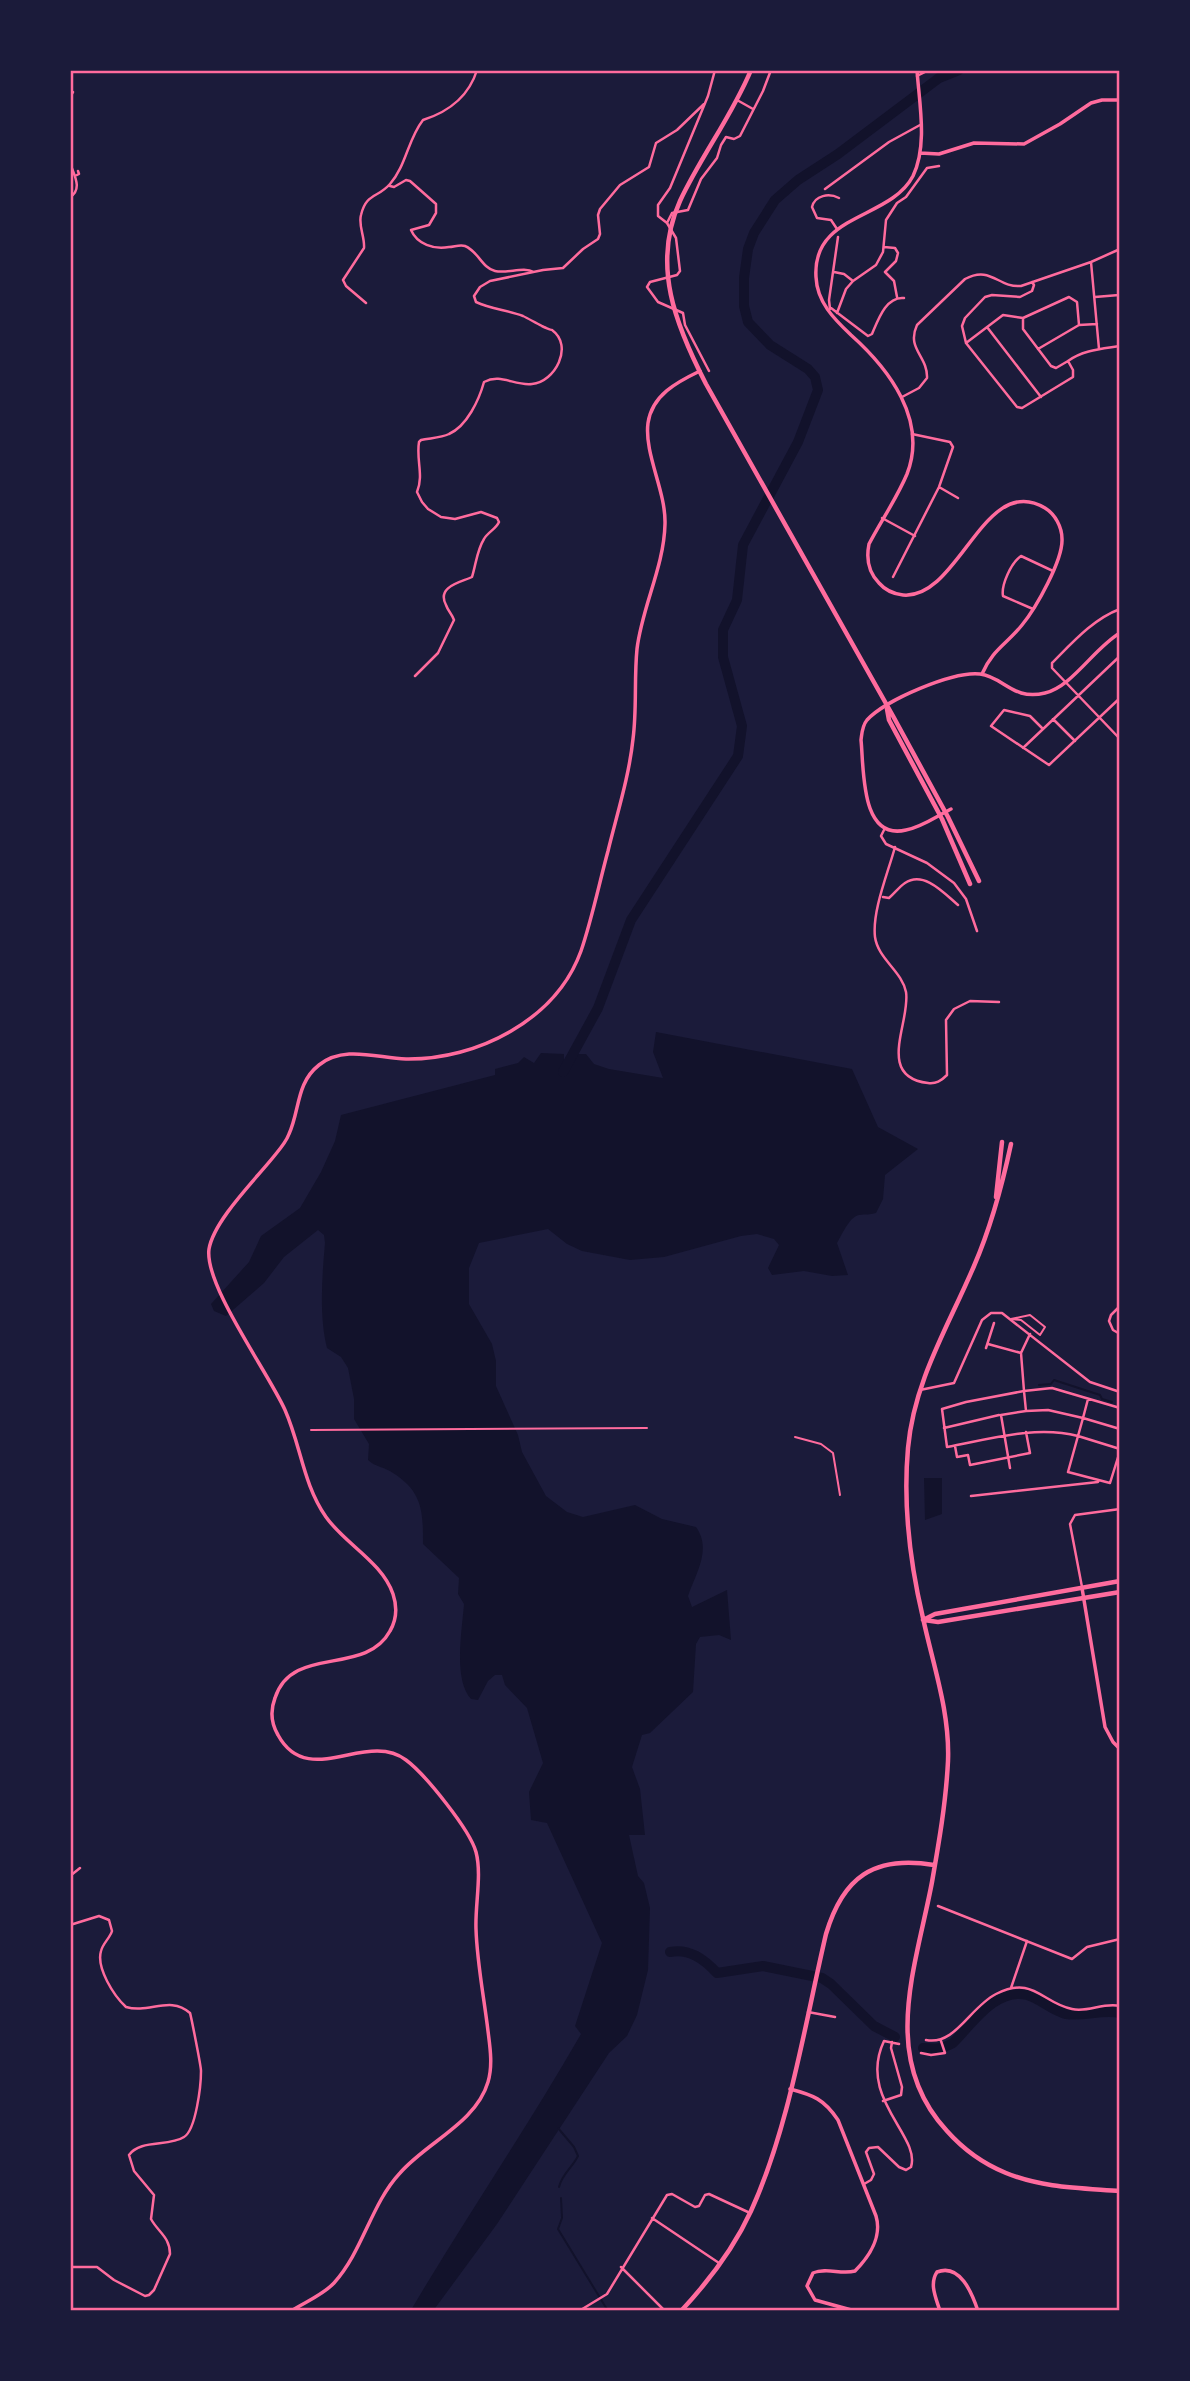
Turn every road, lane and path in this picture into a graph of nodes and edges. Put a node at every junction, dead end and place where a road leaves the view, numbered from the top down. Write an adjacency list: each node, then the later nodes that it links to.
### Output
1 (477, 70): 19 (street)
2 (715, 70): 11 (street)
3 (751, 70): 9 (main road)
4 (771, 70): 12 (street)
5 (929, 70): 6 (street)
6 (917, 75): 13 (street)
7 (73, 92): 8 (street)
8 (70, 97)
9 (737, 100): 12 (street); 53 (main road)
10 (1120, 100): 14 (street)
11 (704, 104): 25 (street); 32 (street)
12 (753, 108): 25 (street)
13 (920, 125): 14 (street); 20 (street)
14 (920, 153): 23 (street)
15 (70, 163): 18 (street)
16 (939, 166): 24 (street)
17 (78, 171): 18 (street)
18 (75, 177): 21 (street)
19 (389, 186): 32 (street); 41 (street)
20 (825, 189)
21 (70, 197)
22 (839, 198): 26 (street)
23 (894, 198): 24 (street); 26 (street)
24 (897, 203): 28 (street)
25 (667, 222): 54 (street)
26 (838, 229): 42 (street)
27 (838, 237): 31 (street)
28 (884, 247): 33 (street); 37 (street)
29 (1120, 248): 30 (street)
30 (1091, 262): 34 (street); 38 (street)
31 (833, 271): 33 (street); 42 (street)
32 (534, 272): 69 (street)
33 (853, 281): 43 (street)
34 (1032, 282): 48 (street); 55 (street)
35 (1119, 284): 36 (street)
36 (1119, 295): 38 (street); 40 (street)
37 (897, 297): 39 (street); 43 (street)
38 (1094, 297): 45 (street)
39 (904, 298)
40 (1120, 302)
41 (366, 303)
42 (829, 309): 43 (street); 55 (street)
43 (837, 313)
44 (1023, 318): 46 (street); 47 (street); 50 (street)
45 (1097, 324): 46 (street); 51 (street)
46 (1079, 325): 50 (street)
47 (987, 327): 48 (street); 56 (street)
48 (966, 343): 56 (street)
49 (1120, 346): 51 (street)
50 (1038, 349): 52 (street)
51 (1099, 349): 52 (street)
52 (1068, 362): 56 (street)
53 (700, 371): 73 (main road); 158 (street)
54 (709, 371)
55 (902, 397): 57 (street)
56 (1041, 397)
57 (912, 434): 58 (street); 60 (street)
58 (939, 487): 59 (street); 61 (street)
59 (958, 498)
60 (882, 518): 61 (street); 62 (street)
61 (915, 536): 63 (street)
62 (1053, 571): 65 (street); 65 (street)
63 (893, 577)
64 (1120, 609): 70 (street)
65 (1033, 610): 68 (street)
66 (1120, 633): 70 (street)
67 (1120, 656): 71 (street)
68 (982, 674): 70 (street); 73 (street)
69 (415, 676)
70 (1065, 682): 71 (street)
71 (1077, 696): 74 (street); 75 (street)
72 (1120, 698): 74 (street)
73 (886, 706): 80 (main road); 82 (street)
74 (1098, 718): 77 (street); 78 (street)
75 (1054, 719): 76 (street); 78 (street)
76 (1043, 729): 79 (street); 79 (street)
77 (1120, 739)
78 (1074, 741): 79 (street)
79 (1023, 748)
80 (926, 782): 84 (main road); 85 (main road)
81 (951, 809): 82 (street)
82 (885, 828): 83 (street)
83 (895, 848): 86 (street); 88 (street)
84 (979, 881)
85 (971, 884)
86 (881, 897): 87 (street); 89 (street)
87 (958, 905)
88 (977, 931)
89 (999, 1002)
90 (1002, 1142): 92 (main road)
91 (1012, 1144): 92 (main road)
92 (1001, 1175): 99 (main road)
93 (1120, 1306): 97 (street)
94 (1011, 1319): 94 (street); 96 (street); 99 (street)
95 (994, 1323): 98 (street)
96 (1030, 1334): 98 (street); 101 (street)
97 (1120, 1334)
98 (1021, 1353): 100 (street)
99 (920, 1390): 131 (main road)
100 (1024, 1391): 102 (street); 104 (street); 108 (street)
101 (1120, 1392)
102 (1088, 1399): 103 (street); 106 (street)
103 (1120, 1408)
104 (1026, 1411): 105 (street); 106 (street)
105 (1001, 1415): 108 (street); 112 (street)
106 (1083, 1418): 109 (street); 113 (street)
107 (647, 1428): 110 (path)
108 (944, 1428): 115 (street)
109 (1120, 1429)
110 (311, 1430)
111 (1026, 1432): 112 (street); 113 (street); 117 (street)
112 (1004, 1436): 115 (street); 117 (street)
113 (1079, 1436): 116 (street); 119 (street)
114 (795, 1437): 124 (street)
115 (955, 1446): 117 (street)
116 (1120, 1450): 121 (street)
117 (1008, 1457): 120 (street)
118 (1063, 1466): 119 (street)
119 (1069, 1467): 123 (street)
120 (1010, 1468)
121 (1112, 1476): 122 (street); 123 (street)
122 (1119, 1476)
123 (1102, 1481): 125 (street)
124 (841, 1495)
125 (974, 1497)
126 (1120, 1509): 128 (street)
127 (1120, 1581): 128 (main road)
128 (1082, 1588): 130 (street); 131 (main road)
129 (1120, 1592): 130 (main road)
130 (1083, 1598): 131 (main road); 132 (street)
131 (923, 1620): 133 (main road)
132 (1120, 1749)
133 (934, 1866): 142 (main road); 152 (main road)
134 (80, 1868): 135 (street)
135 (70, 1875)
136 (938, 1906): 139 (street)
137 (70, 1925): 156 (street)
138 (1120, 1939): 139 (street)
139 (1027, 1941): 140 (street)
140 (1010, 1989): 141 (street); 146 (street)
141 (1120, 2006)
142 (808, 2012): 143 (street); 149 (main road)
143 (835, 2017)
144 (926, 2040): 146 (street)
145 (892, 2042): 147 (street); 150 (street); 150 (street)
146 (941, 2042): 148 (street)
147 (899, 2044)
148 (921, 2053)
149 (790, 2089): 151 (street); 153 (main road)
150 (884, 2101): 151 (street)
151 (864, 2184): 162 (street)
152 (1120, 2192)
153 (750, 2213): 154 (street); 155 (main road)
154 (652, 2218): 155 (street); 157 (street)
155 (720, 2264): 161 (main road)
156 (70, 2267)
157 (621, 2267): 159 (street); 160 (street)
158 (291, 2311)
159 (579, 2311)
160 (665, 2311)
161 (681, 2311)
162 (855, 2311)
163 (940, 2311): 164 (street)
164 (978, 2311)

